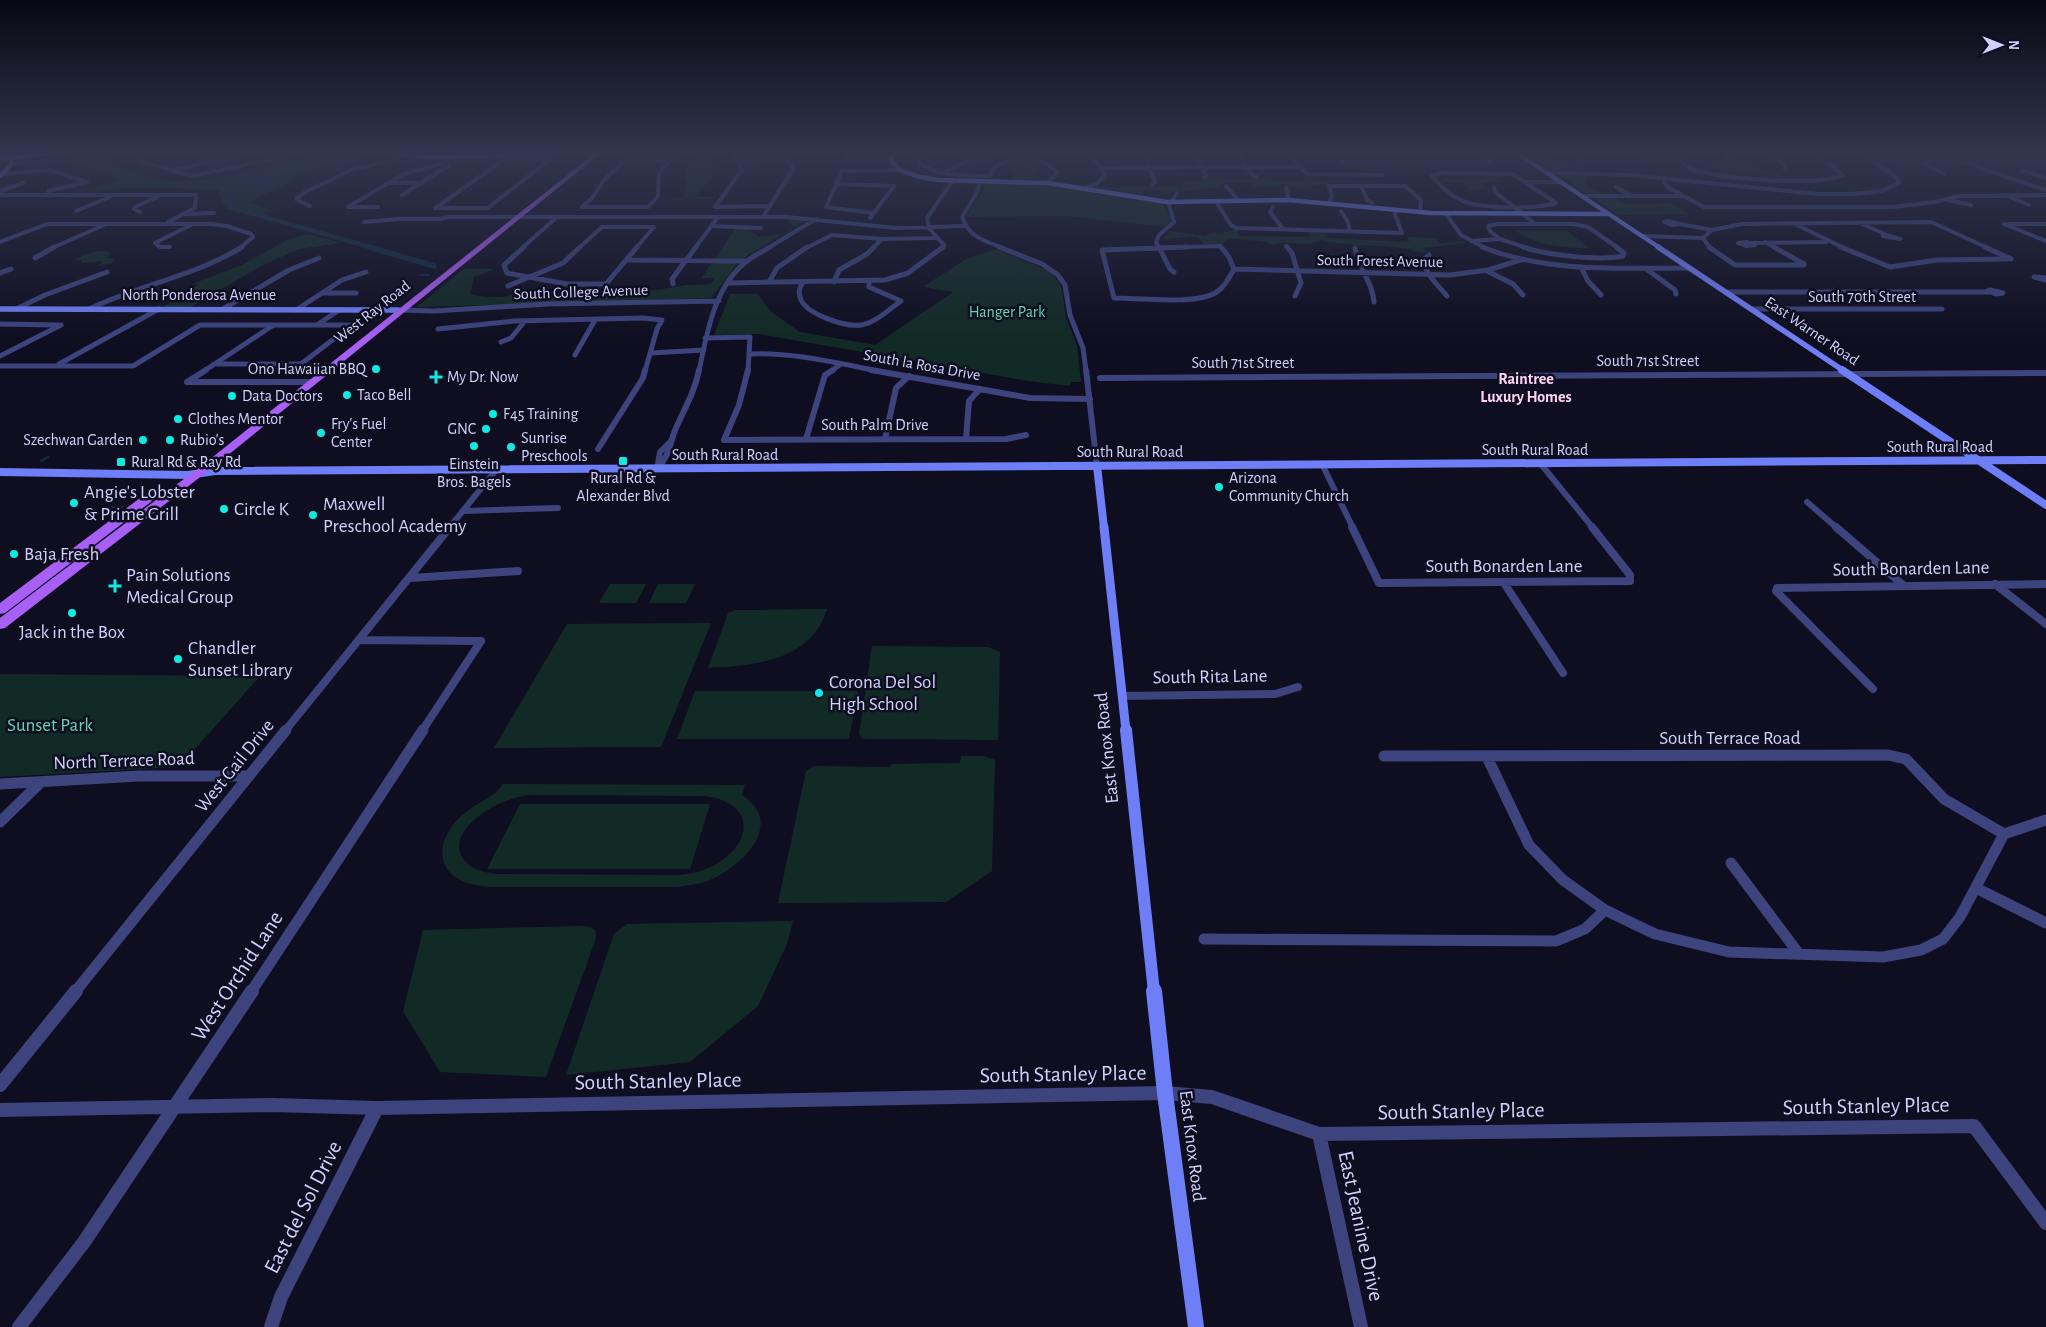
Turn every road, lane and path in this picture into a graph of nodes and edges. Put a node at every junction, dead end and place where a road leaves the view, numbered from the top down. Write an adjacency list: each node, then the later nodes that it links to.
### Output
1 (184, 215): 30 (street)
2 (451, 215): 17 (street)
3 (517, 215): 18 (main road, West Ray Road)
4 (518, 215): 18 (main road, West Ray Road)
5 (599, 215): 20 (street)
6 (871, 215): 35 (street)
7 (928, 215): 39 (street)
8 (963, 215): 37 (street)
9 (1172, 215): 57 (street)
10 (1225, 215): 40 (street)
11 (1272, 215): 40 (street)
12 (1344, 215): 42 (street)
13 (1395, 215): 42 (street)
14 (1447, 215): 49 (street)
15 (1525, 215): 32 (street)
16 (1610, 215): 44 (main road, East Warner Road)
17 (448, 217): 18 (street); 24 (street)
18 (515, 217): 19 (street); 110 (main road, West Ray Road); 110 (main road, West Ray Road)
19 (557, 217): 20 (street); 79 (street)
20 (597, 217): 21 (street)
21 (718, 217): 22 (street); 36 (street)
22 (763, 217): 23 (street)
23 (816, 219): 35 (street); 65 (street)
24 (364, 222)
25 (1860, 222): 26 (street); 27 (street); 43 (street)
26 (1931, 222): 53 (street)
27 (1792, 223): 41 (street); 53 (street)
28 (47, 224): 29 (street); 51 (street)
29 (108, 224): 30 (street); 60 (street)
30 (164, 224): 31 (street)
31 (193, 224): 56 (street); 87 (street)
32 (1536, 224): 48 (street); 48 (street)
33 (1680, 224): 41 (street)
34 (2046, 224): 50 (street)
35 (862, 225): 39 (street)
36 (711, 226): 38 (street); 62 (street)
37 (965, 226): 39 (street); 138 (street, East Knox Road)
38 (761, 228)
39 (929, 228): 45 (street)
40 (1283, 229): 42 (street)
41 (1712, 230): 46 (street)
42 (1350, 231)
43 (1886, 235)
44 (1642, 236): 46 (street); 68 (main road, East Warner Road)
45 (935, 238): 47 (street); 83 (street)
46 (1703, 238): 52 (street)
47 (882, 239): 80 (street); 82 (street)
48 (1500, 239): 49 (street)
49 (1471, 241): 63 (street)
50 (2046, 241)
51 (0, 242)
52 (1765, 242): 53 (street); 54 (street)
53 (1829, 242)
54 (1751, 243)
55 (1286, 246): 75 (street)
56 (170, 247)
57 (1159, 248): 70 (street); 70 (street); 74 (street)
58 (1355, 248): 77 (street)
59 (1429, 255): 78 (street)
60 (35, 258)
61 (319, 258): 105 (street)
62 (686, 259): 64 (street); 65 (street); 85 (street)
63 (1524, 259): 66 (street); 71 (street, South Forest Avenue)
64 (628, 260): 79 (street); 79 (street)
65 (746, 262): 84 (street)
66 (1581, 267): 67 (street); 95 (street)
67 (1645, 268): 68 (street); 93 (street)
68 (1690, 268): 88 (main road, East Warner Road)
69 (11, 269): 76 (street)
70 (1234, 269): 75 (street, South Forest Avenue)
71 (1487, 271): 78 (street, South Forest Avenue); 94 (street)
72 (107, 272): 102 (street)
73 (366, 272): 90 (street)
74 (1174, 272)
75 (1298, 272): 77 (street, South Forest Avenue); 96 (street)
76 (0, 273)
77 (1363, 274): 78 (street, South Forest Avenue); 99 (street)
78 (1429, 275): 97 (street)
79 (530, 278): 86 (street)
80 (769, 282): 81 (street); 84 (street)
81 (803, 282): 82 (street); 83 (street)
82 (834, 282): 83 (street)
83 (869, 282)
84 (729, 283): 98 (street)
85 (673, 284)
86 (508, 286)
87 (129, 291): 92 (street); 103 (street)
88 (1726, 292): 89 (street); 106 (main road, East Warner Road)
89 (1988, 292)
90 (322, 293): 91 (street); 108 (street)
91 (356, 293)
92 (148, 294)
93 (1676, 294)
94 (1523, 295)
95 (1601, 295)
96 (1295, 296)
97 (1447, 296)
98 (719, 300): 100 (street, South College Avenue); 119 (street)
99 (1374, 302)
100 (573, 304): 110 (street, South College Avenue); 111 (street)
101 (0, 308): 102 (main road, North Ponderosa Avenue)
102 (16, 308): 103 (main road, North Ponderosa Avenue)
103 (89, 309): 104 (main road, North Ponderosa Avenue)
104 (159, 309): 105 (main road, North Ponderosa Avenue); 129 (street)
105 (223, 309): 108 (main road, North Ponderosa Avenue)
106 (1752, 309): 107 (street, South 70th Street); 132 (main road, East Warner Road)
107 (1942, 309)
108 (296, 310): 109 (main road, North Ponderosa Avenue)
109 (339, 310): 110 (main road, North Ponderosa Avenue); 117 (street)
110 (398, 310): 135 (main road, West Ray Road); 136 (main road, West Ray Road)
111 (561, 320): 112 (street); 113 (street)
112 (595, 320): 122 (street); 124 (street)
113 (525, 321): 118 (street); 120 (street)
114 (0, 324): 115 (street)
115 (61, 324): 125 (street)
116 (273, 325): 117 (street); 126 (street); 130 (street)
117 (318, 325): 126 (street)
118 (438, 329)
119 (705, 338): 121 (street); 123 (street)
120 (502, 342)
121 (704, 350): 122 (street); 150 (street)
122 (651, 353): 143 (street)
123 (750, 354): 127 (street, South la Rosa Drive); 140 (street, South Palm Drive)
124 (575, 355)
125 (0, 356)
126 (214, 364): 135 (street)
127 (841, 364): 133 (street, South la Rosa Drive); 140 (street)
128 (0, 366): 129 (street)
129 (57, 366): 130 (street)
130 (133, 366)
131 (2046, 373): 132 (street, South 71st Street)
132 (1849, 374): 134 (street, South 71st Street); 144 (main road, East Warner Road)
133 (909, 376): 137 (street, South la Rosa Drive); 141 (street)
134 (1100, 378)
135 (298, 382): 136 (street); 153 (main road, West Ray Road)
136 (312, 382): 153 (main road, West Ray Road)
137 (980, 389): 138 (street, South la Rosa Drive); 142 (street)
138 (1090, 399): 149 (street, East Knox Road)
139 (1026, 435): 142 (street, South Palm Drive)
140 (806, 439): 141 (street, South Palm Drive)
141 (885, 439): 142 (street, South Palm Drive)
142 (966, 439)
143 (598, 449)
144 (1978, 460): 145 (main road, South Rural Road); 146 (main road, South Rural Road); 155 (main road, East Warner Road)
145 (2046, 460)
146 (1540, 463): 147 (main road, South Rural Road); 160 (street)
147 (1322, 464): 149 (main road, South Rural Road); 161 (street, South Bonarden Lane)
148 (0, 466): 153 (main road)
149 (1097, 466): 150 (main road, South Rural Road); 175 (main road, East Knox Road)
150 (657, 469): 151 (main road, South Rural Road)
151 (496, 470): 153 (main road, South Rural Road); 157 (street, West Gail Drive)
152 (0, 472): 153 (main road)
153 (195, 472): 165 (main road, West Ray Road); 166 (main road, West Ray Road)
154 (1807, 502): 164 (street)
155 (2046, 505)
156 (558, 508): 157 (street)
157 (464, 511): 159 (street, West Gail Drive)
158 (518, 571): 159 (street)
159 (410, 578): 170 (street, West Gail Drive)
160 (1630, 581): 161 (street, South Bonarden Lane)
161 (1504, 583): 172 (street)
162 (1995, 584): 163 (street, South Bonarden Lane); 164 (street, South Bonarden Lane); 168 (street)
163 (2046, 584)
164 (1903, 585): 174 (street, South Bonarden Lane)
165 (19, 595): 166 (main road); 167 (main road, West Ray Road)
166 (38, 596): 169 (main road, West Ray Road)
167 (0, 610)
168 (2046, 624)
169 (0, 625)
170 (360, 640): 171 (street); 178 (street, West Gail Drive)
171 (481, 641): 192 (street, West Orchid Lane)
172 (1563, 673)
173 (1298, 687): 175 (street, South Rita Lane)
174 (1872, 689)
175 (1122, 696): 191 (main road, East Knox Road)
176 (1384, 756): 177 (street, South Terrace Road)
177 (1487, 758): 183 (street, South Terrace Road); 186 (street)
178 (249, 776): 179 (street, North Terrace Road); 190 (street, West Gail Drive)
179 (40, 783): 180 (street, North Terrace Road); 182 (street)
180 (0, 784)
181 (2046, 820): 183 (street)
182 (0, 822)
183 (2004, 834): 185 (street)
184 (1731, 863): 189 (street)
185 (1976, 888): 187 (street); 189 (street)
186 (1605, 910): 188 (street); 189 (street)
187 (2046, 922)
188 (1204, 939)
189 (1799, 954)
190 (0, 1085)
191 (1165, 1093): 193 (street, South Stanley Place); 195 (street, South Stanley Place); 199 (main road, East Knox Road)
192 (176, 1106): 193 (street, South Stanley Place); 194 (street, South Stanley Place); 197 (street, West Orchid Lane)
193 (377, 1108): 198 (street, East del Sol Drive)
194 (0, 1110)
195 (1319, 1134): 196 (street, South Stanley Place); 200 (street, East Jeanine Drive)
196 (2046, 1223)
197 (19, 1327)
198 (271, 1327)
199 (1196, 1327)
200 (1361, 1327)

